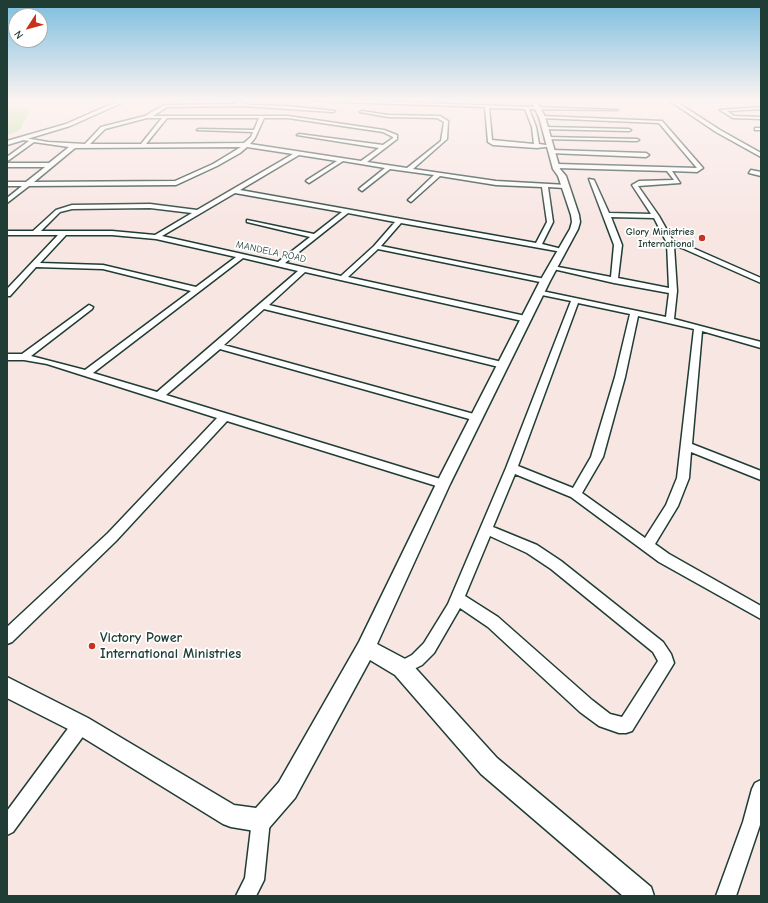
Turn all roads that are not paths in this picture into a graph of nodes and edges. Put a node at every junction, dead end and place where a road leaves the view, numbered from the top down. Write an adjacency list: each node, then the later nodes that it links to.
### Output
1 (30, 143): 21 (street)
2 (44, 143): 15 (street)
3 (89, 143): 16 (street)
4 (356, 143): 17 (street)
5 (389, 143): 17 (street)
6 (442, 143): 29 (street)
7 (548, 143): 26 (street)
8 (602, 143): 19 (street)
9 (602, 143): 19 (street)
10 (638, 143): 19 (street)
11 (678, 143): 28 (street)
12 (740, 143): 20 (street)
13 (143, 145): 14 (street); 16 (street)
14 (246, 145): 18 (street); 36 (street)
15 (74, 146): 16 (street); 25 (street)
16 (86, 146)
17 (383, 147): 23 (street)
18 (298, 153): 22 (street); 40 (street)
19 (646, 155): 26 (street); 28 (street)
20 (761, 155)
21 (7, 159)
22 (342, 160): 23 (street); 34 (street)
23 (362, 163): 27 (street)
24 (7, 165): 25 (street)
25 (49, 166): 36 (street)
26 (557, 166): 38 (street)
27 (389, 167): 29 (street); 39 (street)
28 (668, 169): 46 (street)
29 (408, 170): 31 (street)
30 (751, 172): 32 (street)
31 (438, 174): 37 (street); 41 (street)
32 (761, 174)
33 (591, 180): 45 (street)
34 (308, 181)
35 (7, 184): 36 (street)
36 (26, 184): 42 (street)
37 (544, 185): 38 (street); 55 (street)
38 (565, 186): 57 (street)
39 (362, 189)
40 (235, 191): 43 (street); 44 (street)
41 (410, 200)
42 (7, 201)
43 (199, 212): 49 (street); 53 (street)
44 (346, 212): 48 (street); 52 (street)
45 (607, 215): 46 (street); 64 (street)
46 (656, 216): 54 (street)
47 (249, 221): 52 (street)
48 (399, 221): 55 (street); 56 (street)
49 (35, 233): 50 (street, MANDELA ROAD); 51 (street, MANDELA ROAD)
50 (7, 234)
51 (63, 234): 53 (street, MANDELA ROAD); 60 (street)
52 (316, 236): 59 (street)
53 (156, 237): 58 (street, MANDELA ROAD)
54 (670, 243): 65 (street); 68 (street)
55 (538, 246): 57 (street)
56 (376, 247): 63 (street); 66 (street)
57 (562, 250): 61 (street)
58 (242, 256): 59 (street, MANDELA ROAD); 67 (street)
59 (280, 264): 62 (street, MANDELA ROAD)
60 (33, 265): 67 (street); 69 (street)
61 (553, 268): 64 (street); 66 (street)
62 (303, 270): 63 (street, MANDELA ROAD); 71 (street)
63 (343, 278): 74 (street, MANDELA ROAD)
64 (614, 280): 68 (street)
65 (761, 281)
66 (542, 287): 70 (street); 74 (street)
67 (199, 290): 82 (street)
68 (673, 291): 75 (street)
69 (7, 294)
70 (575, 300): 73 (street); 87 (street)
71 (263, 306): 78 (street); 81 (street)
72 (89, 307): 80 (street)
73 (634, 312): 75 (street); 90 (street)
74 (527, 319): 81 (street)
75 (670, 320): 76 (street)
76 (698, 326): 77 (street); 86 (street)
77 (761, 345)
78 (218, 346): 83 (street); 85 (street)
79 (7, 357): 80 (street)
80 (24, 357): 82 (street)
81 (504, 365): 85 (street)
82 (88, 373): 83 (street)
83 (159, 396): 84 (street)
84 (224, 417): 89 (street); 95 (street)
85 (477, 418): 89 (street)
86 (687, 446): 88 (street); 92 (street)
87 (512, 468): 90 (street); 91 (street)
88 (761, 476)
89 (443, 484): 96 (street)
90 (575, 494): 92 (street)
91 (485, 529): 93 (street); 93 (street)
92 (647, 546): 94 (street)
93 (457, 598): 97 (street)
94 (761, 613)
95 (7, 637)
96 (366, 648): 97 (street); 101 (street)
97 (402, 668): 105 (street)
98 (7, 687): 99 (street)
99 (81, 725): 101 (street); 103 (street)
100 (761, 789): 102 (street)
101 (261, 820): 104 (street)
102 (757, 825): 106 (street)
103 (7, 826)
104 (246, 896)
105 (642, 896)
106 (726, 896)

